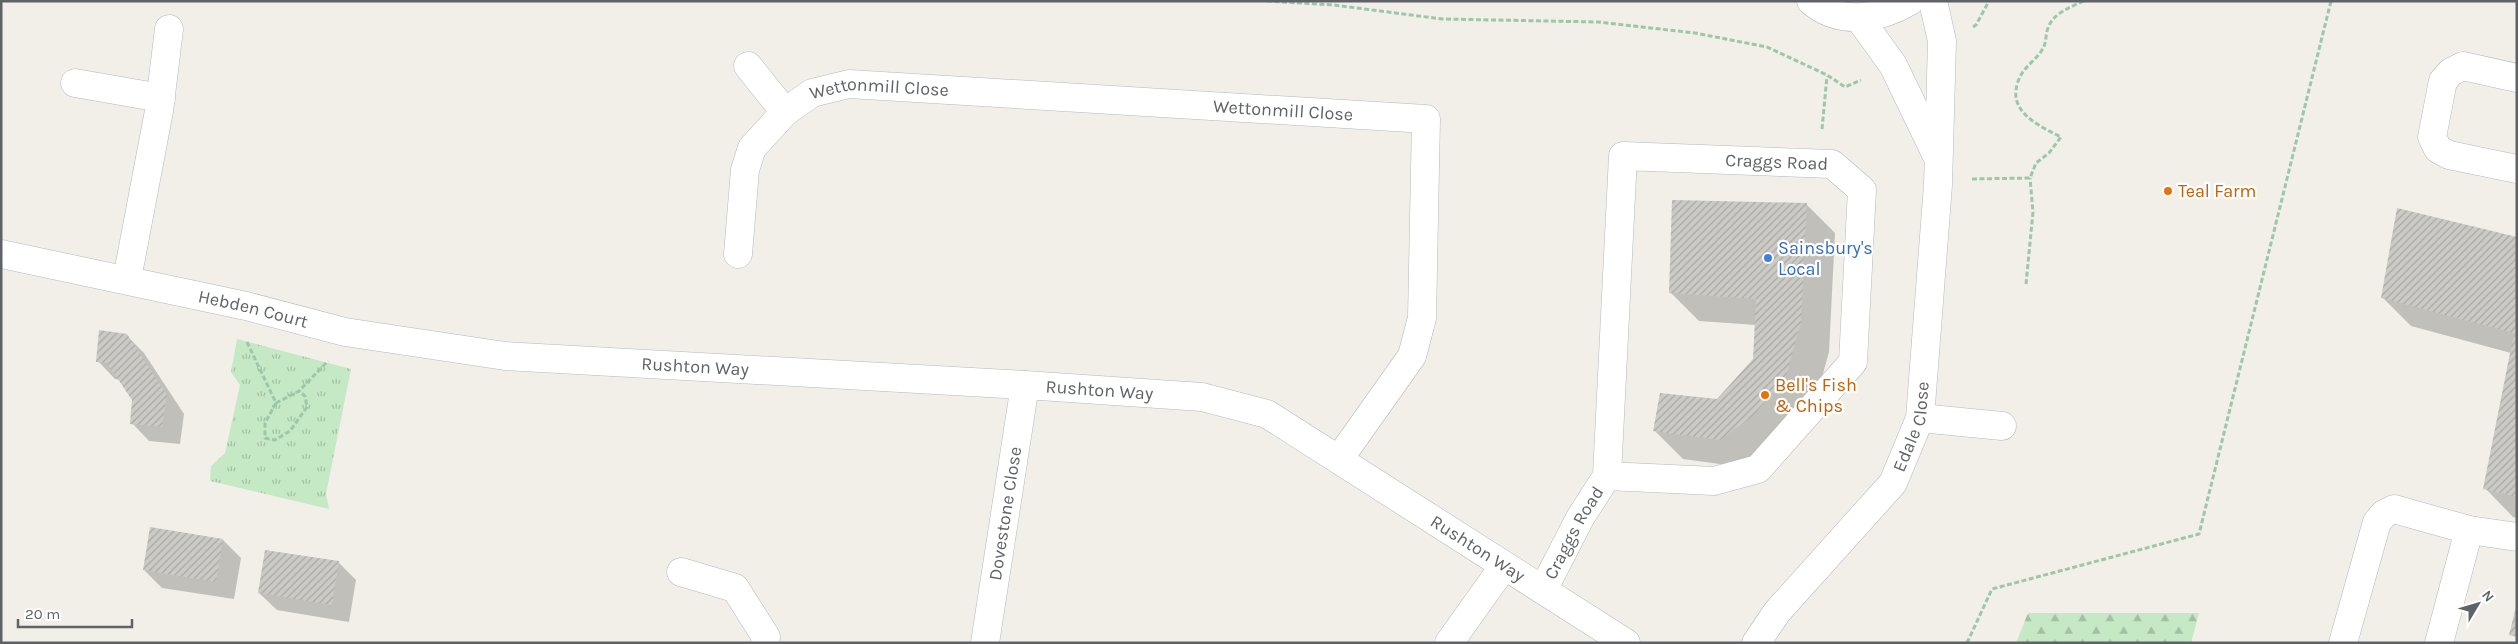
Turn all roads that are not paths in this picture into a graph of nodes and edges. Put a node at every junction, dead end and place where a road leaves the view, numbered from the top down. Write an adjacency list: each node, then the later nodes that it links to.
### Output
1 (1910, 1): 4 (street)
2 (1933, 1): 11 (street, Edale Close)
3 (1807, 3): 4 (street)
4 (1859, 18): 11 (street, Edale Close)
5 (169, 29): 9 (street)
6 (748, 66): 10 (street)
7 (2517, 78): 12 (street)
8 (75, 83): 9 (street)
9 (161, 98): 15 (street)
10 (785, 112): 14 (street, Wettonmill Close); 20 (street, Wettonmill Close)
11 (1938, 157): 18 (street, Edale Close)
12 (2517, 169)
13 (1, 254): 15 (street, Hebden Court)
14 (738, 254)
15 (127, 279): 16 (street, Hebden Court)
16 (505, 356): 17 (street, Rushton Way)
17 (1025, 385): 20 (street, Rushton Way); 28 (street, Dovestone Close)
18 (1920, 418): 19 (street); 31 (street, Edale Close)
19 (2002, 426)
20 (1338, 459): 24 (street, Rushton Way)
21 (1607, 476): 21 (street, Craggs Road); 26 (street, Craggs Road)
22 (2469, 530): 23 (street); 32 (street); 33 (street)
23 (2517, 537)
24 (1504, 566): 26 (street, Rushton Way); 29 (street)
25 (681, 572): 27 (street)
26 (1543, 590): 30 (street, Rushton Way)
27 (773, 641)
28 (985, 643)
29 (1449, 643)
30 (1626, 643)
31 (1756, 643)
32 (2343, 643)
33 (2439, 643)

